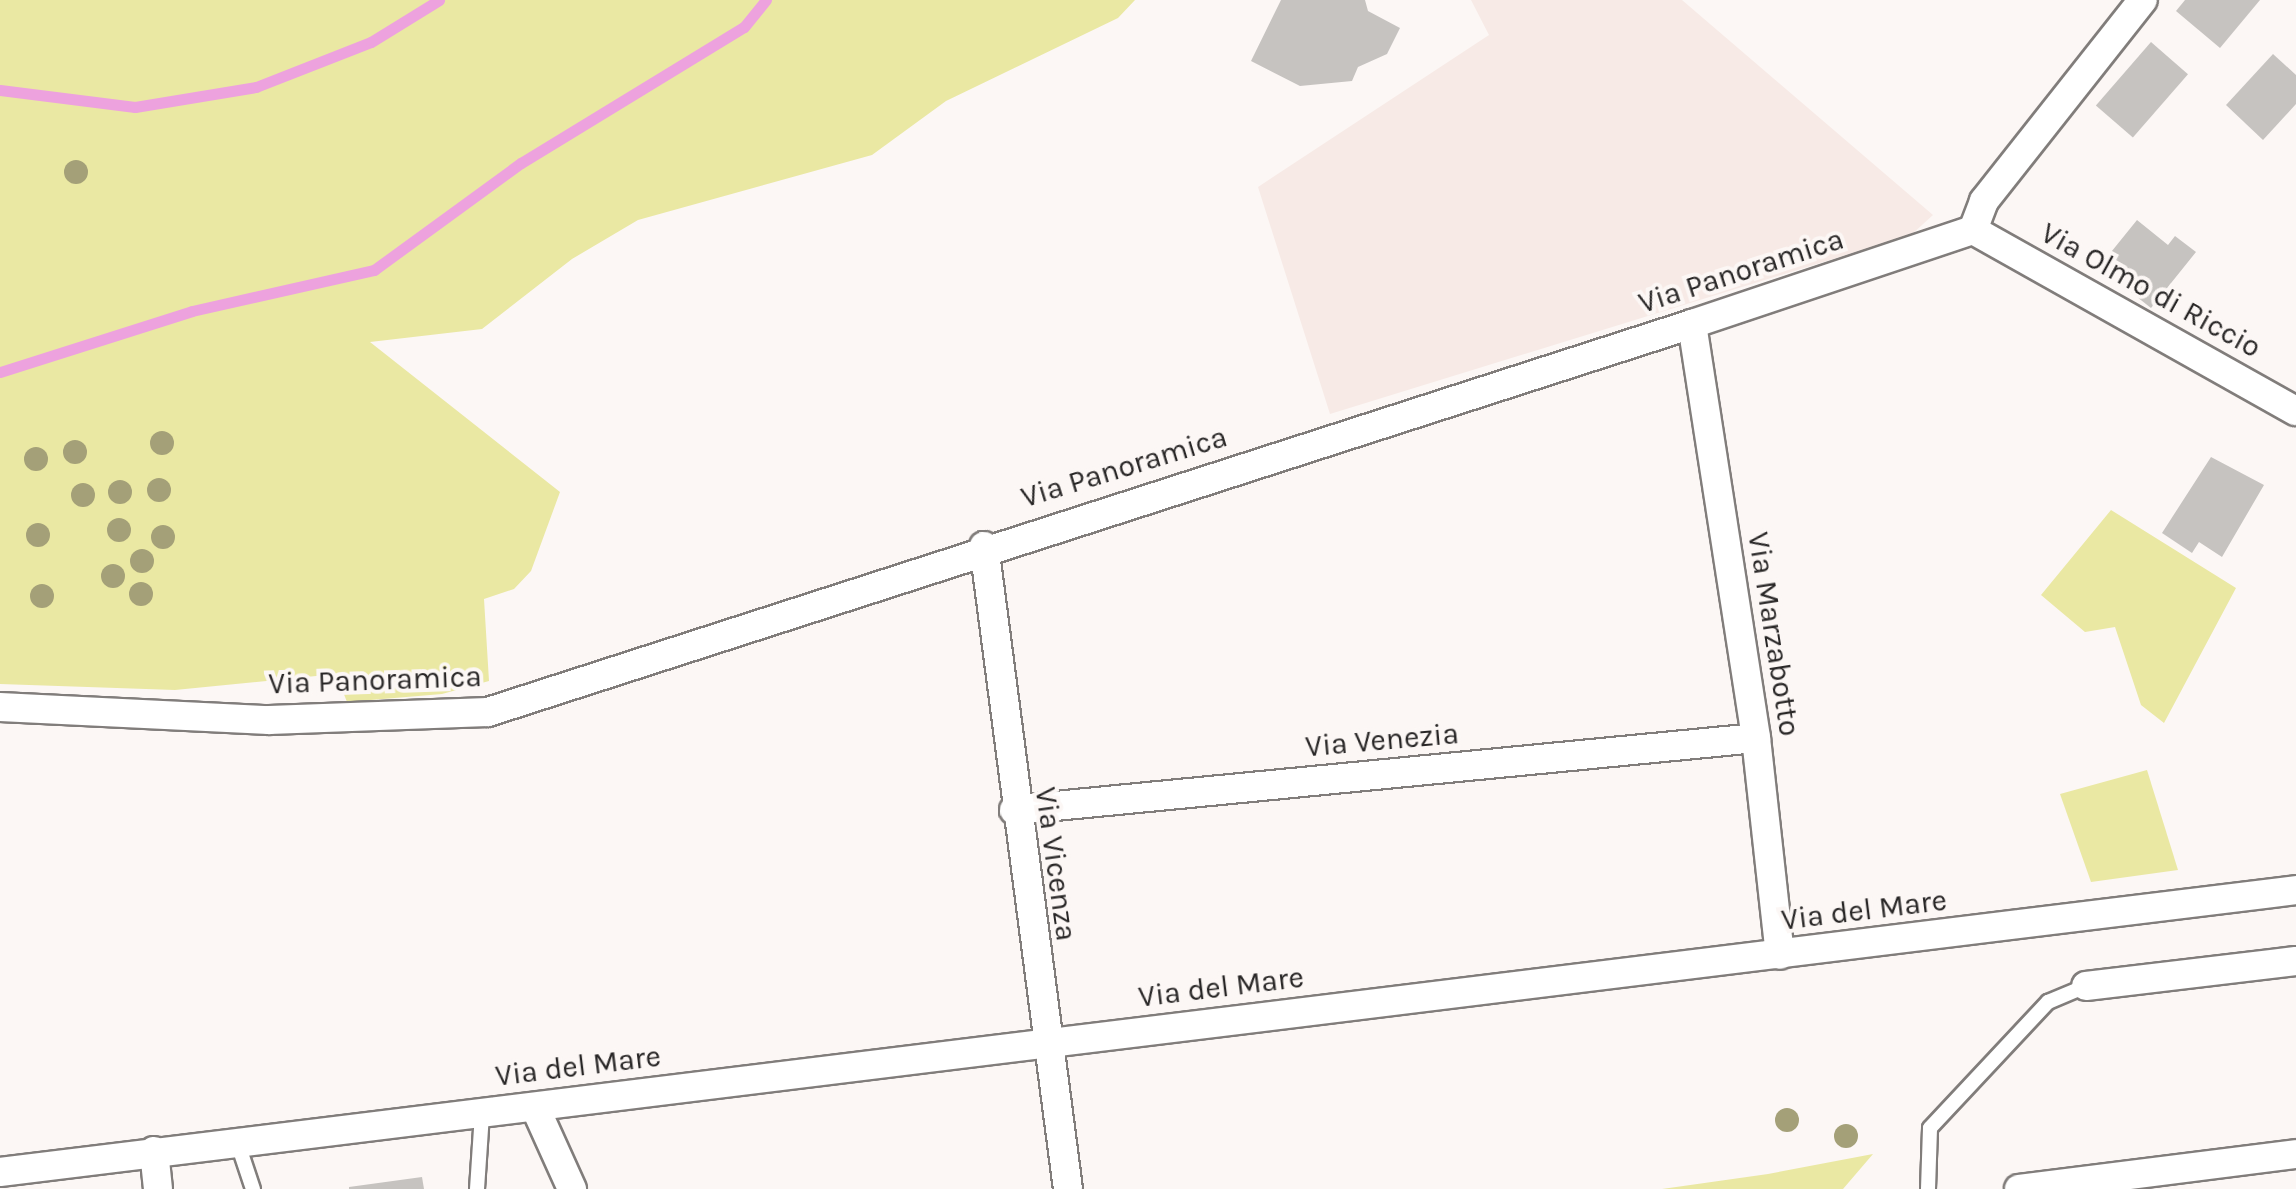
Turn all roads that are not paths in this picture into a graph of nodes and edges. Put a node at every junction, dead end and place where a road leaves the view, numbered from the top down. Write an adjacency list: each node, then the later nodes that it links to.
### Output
1 (2143, 0): 2 (street)
2 (1973, 230): 3 (street, Via Panoramica); 4 (street, Via Olmo di Riccio)
3 (1692, 324): 5 (street, Via Panoramica); 7 (street, Via Marzabotto)
4 (2296, 411)
5 (984, 546): 6 (street, Via Panoramica); 8 (street, Via Vicenza)
6 (0, 707)
7 (1756, 738): 8 (street, Via Venezia); 10 (street, Via Marzabotto)
8 (1014, 810): 13 (street, Via Vicenza)
9 (2296, 890): 10 (street, Via del Mare)
10 (1780, 955): 13 (street, Via del Mare)
11 (2296, 961): 12 (street)
12 (2086, 986): 25 (lane)
13 (1046, 1041): 14 (street, Via del Mare); 24 (street, Via Vicenza)
14 (535, 1107): 15 (street, Via del Mare); 23 (street)
15 (482, 1113): 16 (street, Via del Mare); 22 (lane)
16 (237, 1141): 17 (street, Via del Mare); 21 (lane)
17 (154, 1151): 19 (street, Via del Mare); 20 (street)
18 (2296, 1154): 26 (street)
19 (0, 1172)
20 (158, 1189)
21 (253, 1189)
22 (477, 1189)
23 (572, 1189)
24 (1068, 1189)
25 (1928, 1189)
26 (2019, 1189)

